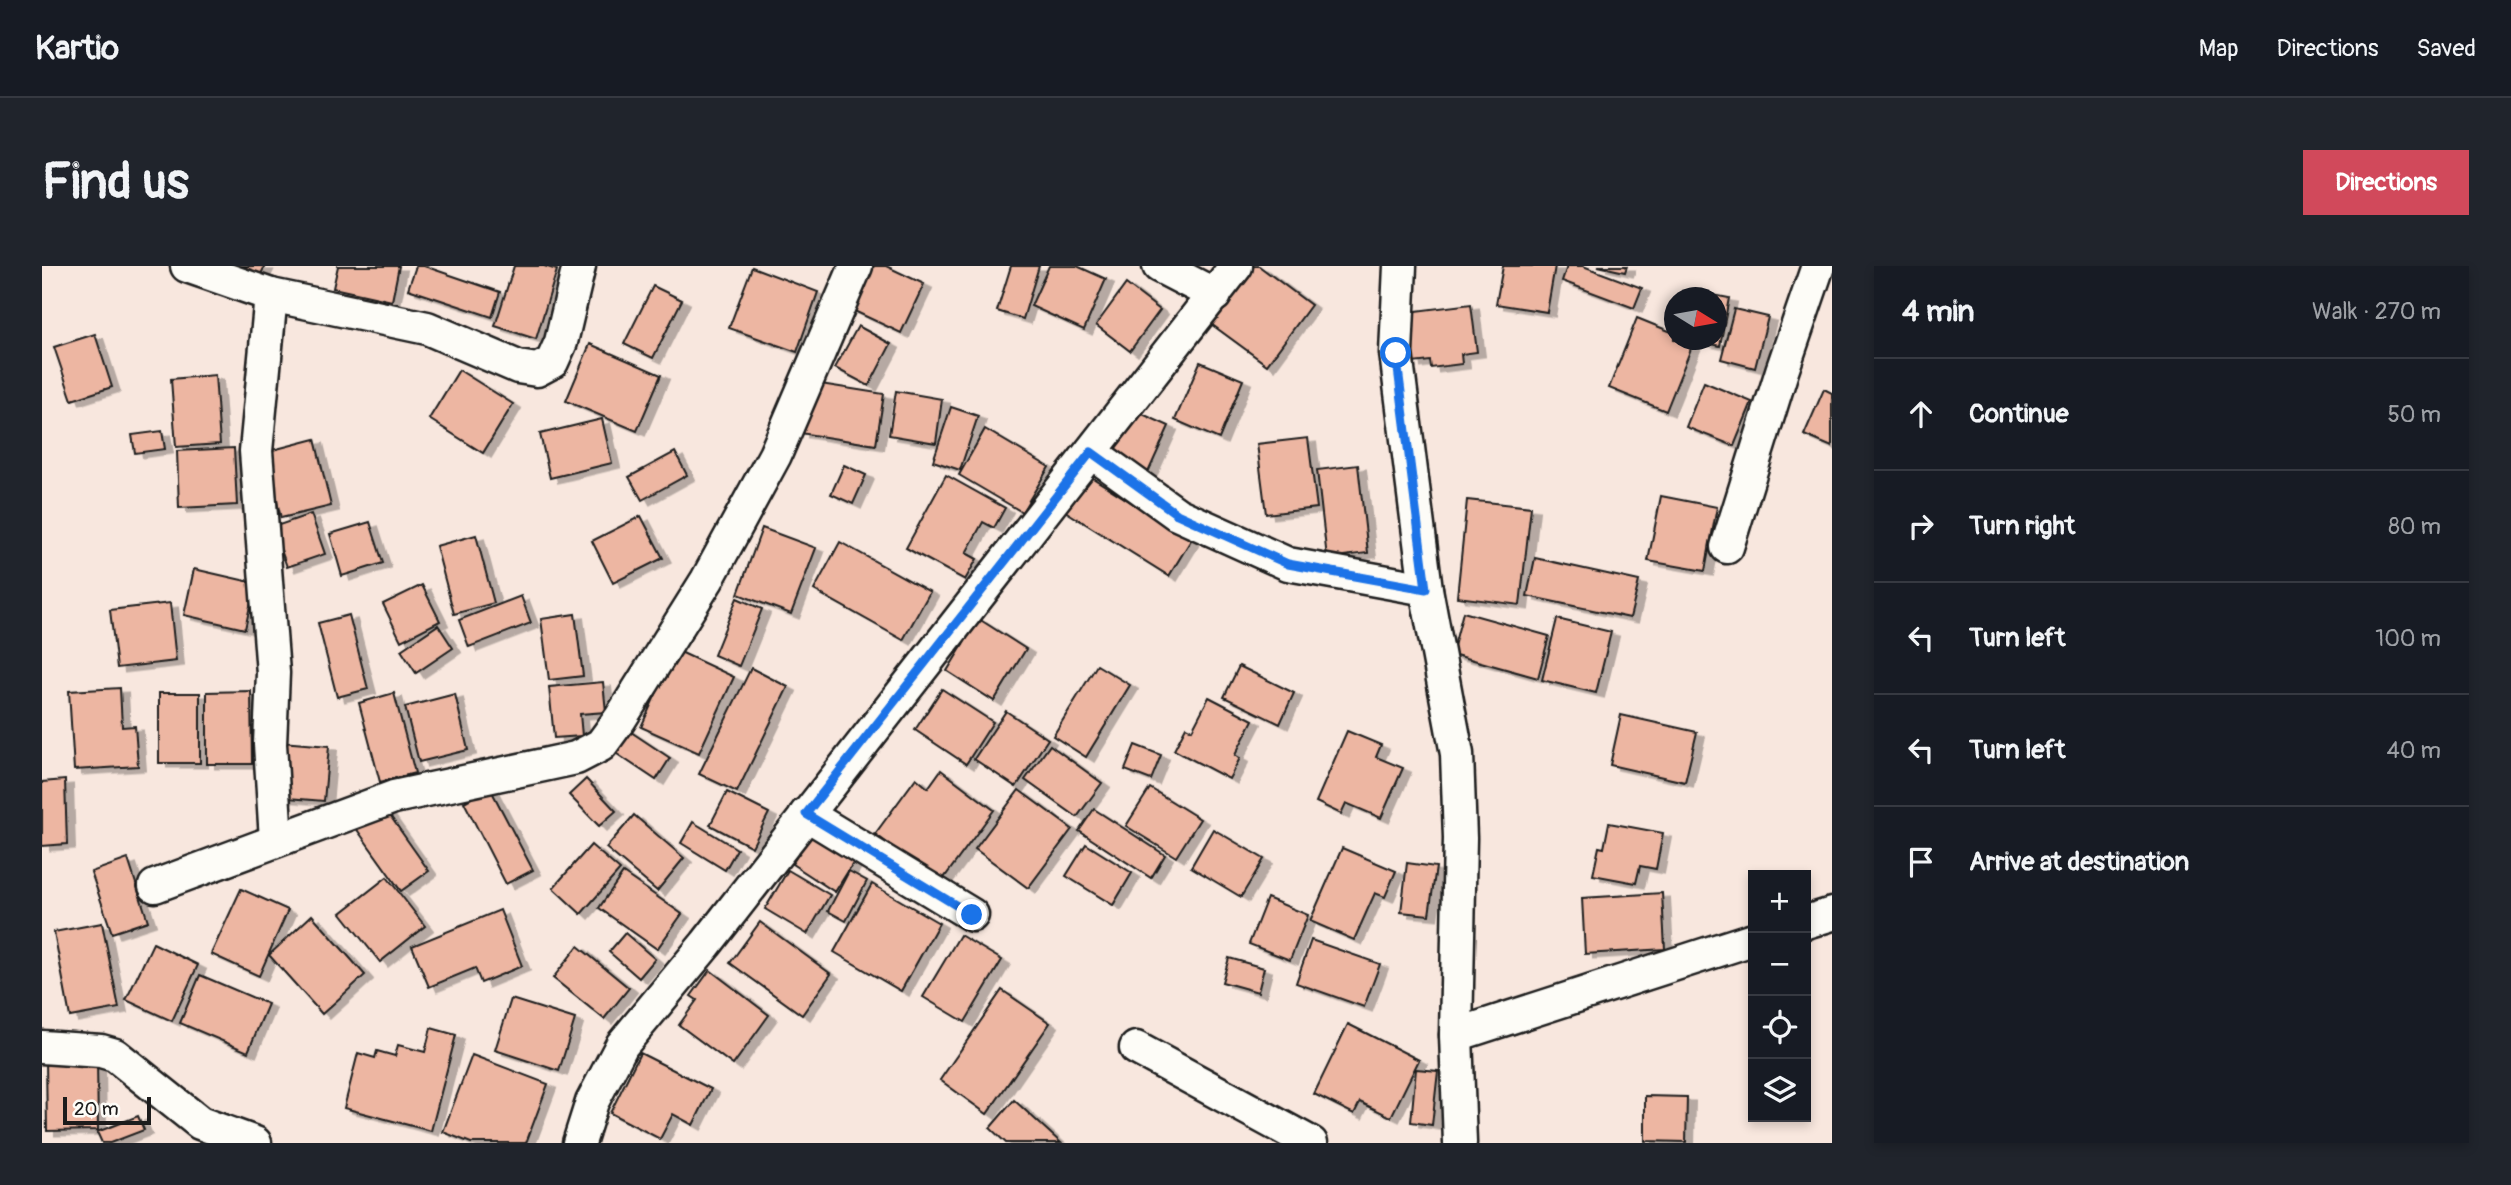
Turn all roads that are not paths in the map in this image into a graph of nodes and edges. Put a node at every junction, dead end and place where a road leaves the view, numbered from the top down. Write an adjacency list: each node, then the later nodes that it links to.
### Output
1 (187, 266): 8 (street)
2 (579, 266): 8 (street)
3 (856, 266): 14 (street)
4 (1159, 266): 9 (street)
5 (1236, 266): 9 (street)
6 (1400, 266): 12 (street)
7 (1818, 266): 11 (street)
8 (271, 295): 14 (street)
9 (1215, 295): 10 (street)
10 (1091, 452): 12 (street); 13 (street)
11 (1727, 547)
12 (1426, 589): 20 (street)
13 (806, 814): 17 (street); 24 (street)
14 (276, 840): 15 (street)
15 (155, 886)
16 (1832, 914): 18 (street)
17 (972, 915)
18 (1811, 920)
19 (1748, 941): 20 (street)
20 (1456, 1035): 26 (street)
21 (42, 1047): 23 (street)
22 (1136, 1048): 25 (street)
23 (255, 1143)
24 (579, 1143)
25 (1311, 1143)
26 (1460, 1143)

